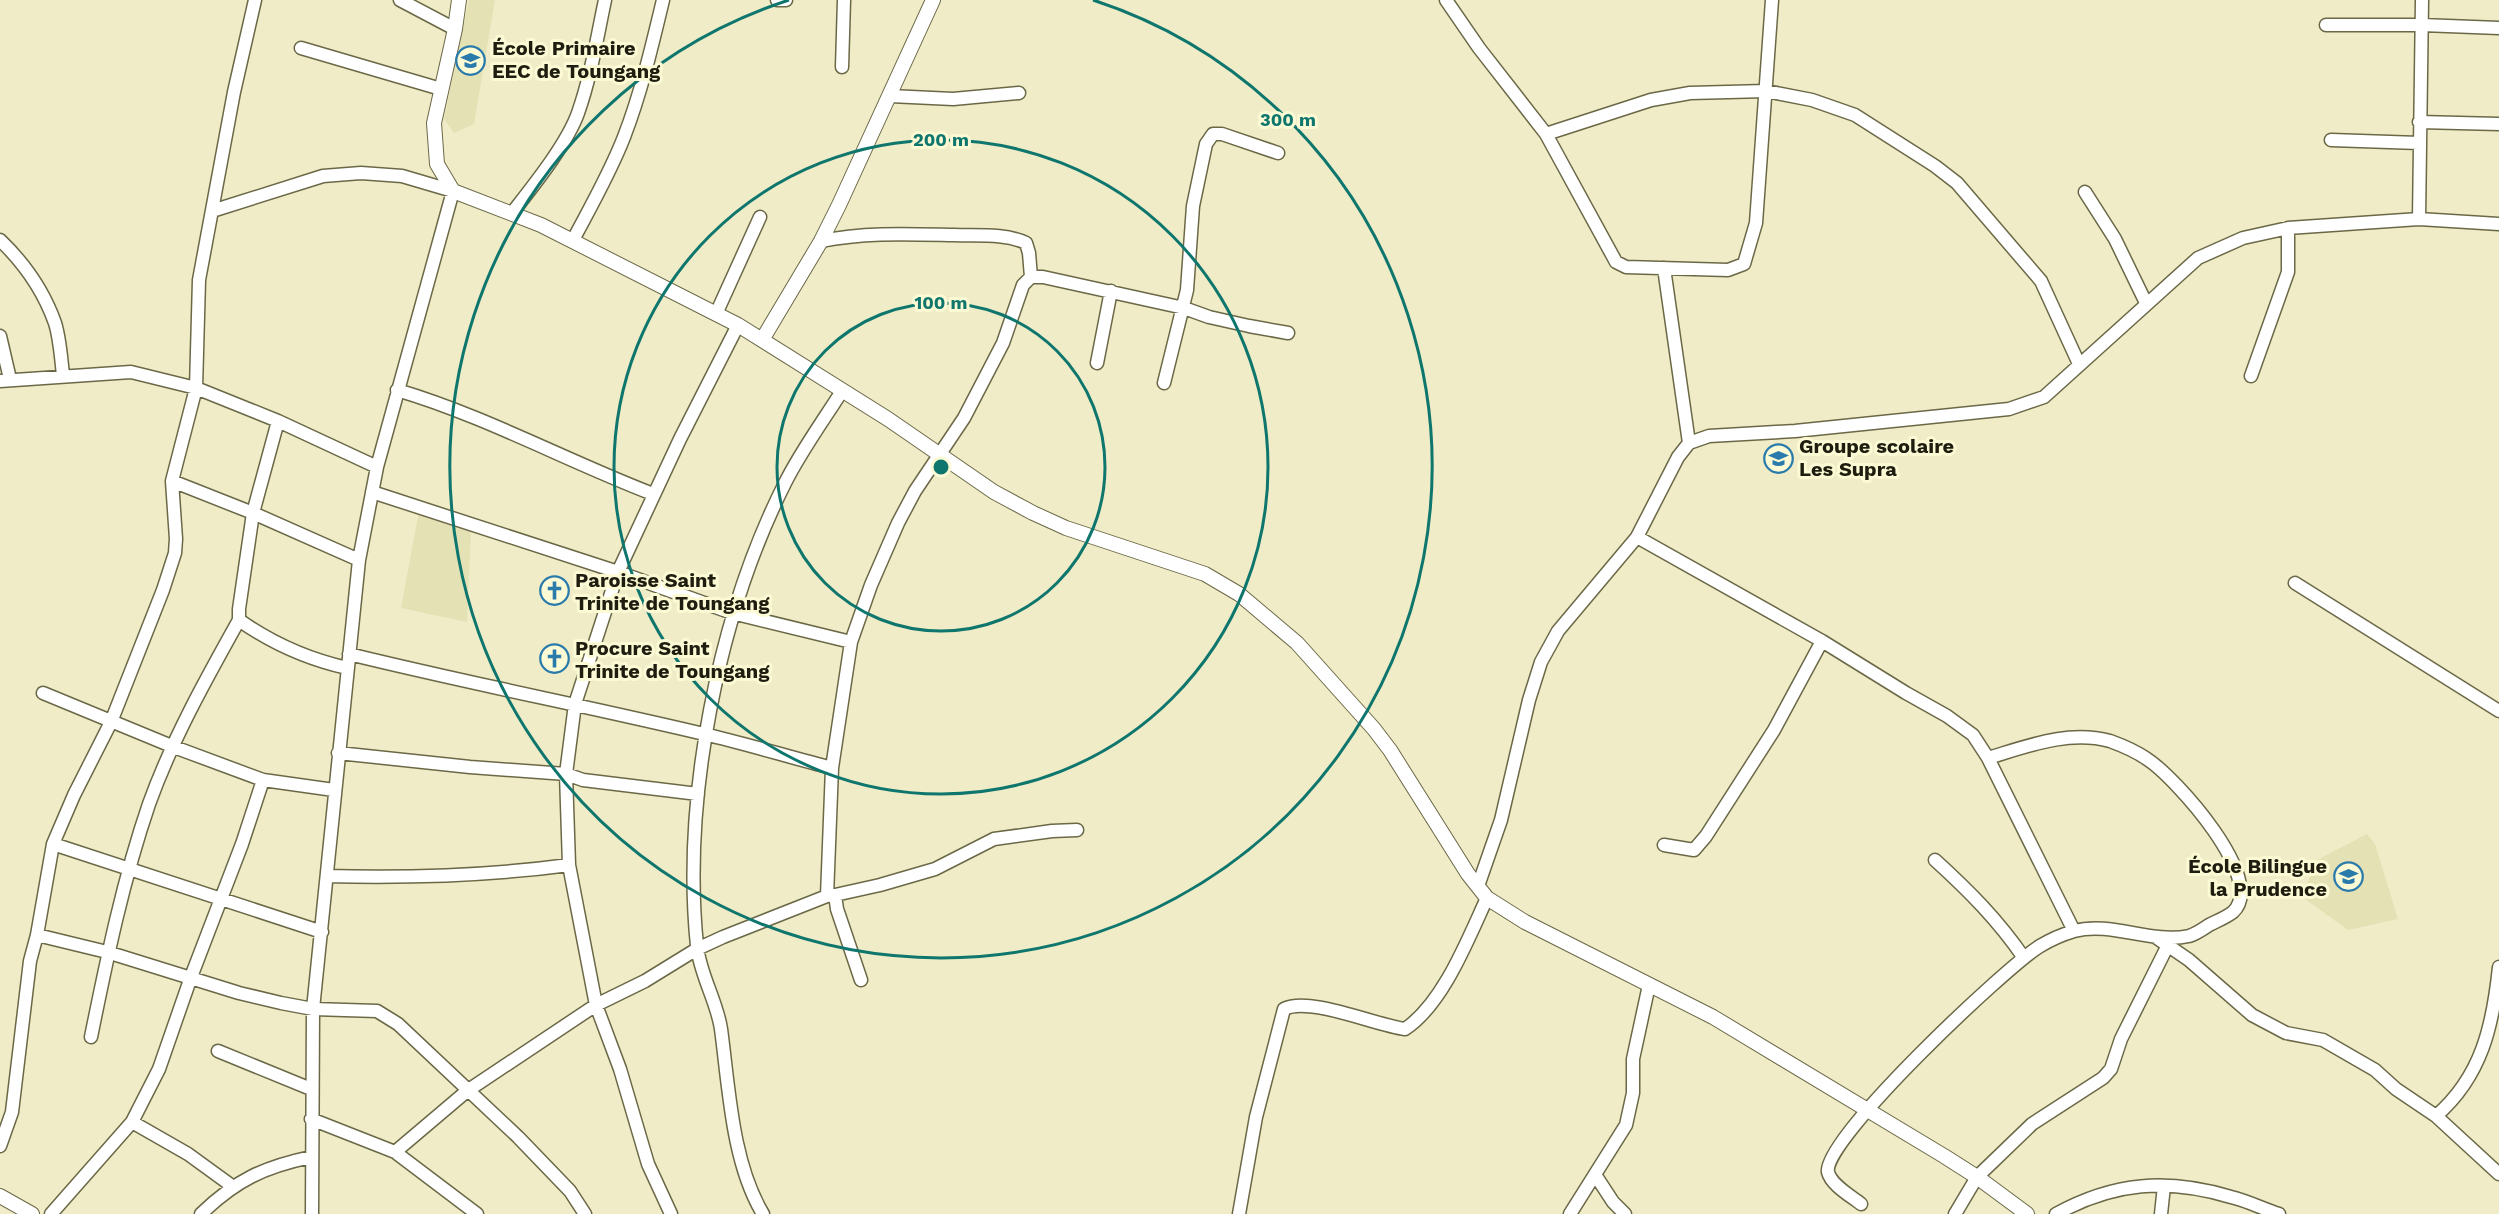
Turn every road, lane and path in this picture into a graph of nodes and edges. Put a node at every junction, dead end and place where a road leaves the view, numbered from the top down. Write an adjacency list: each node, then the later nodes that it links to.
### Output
1 (255, 0): 31 (street)
2 (400, 0): 16 (street)
3 (459, 0): 16 (street)
4 (605, 0): 32 (street)
5 (663, 0): 38 (street)
6 (777, 0): 7 (street)
7 (786, 0)
8 (844, 0): 18 (street)
9 (933, 0): 22 (street)
10 (1446, 0): 25 (street)
11 (1772, 0): 20 (street)
12 (2422, 0): 14 (street)
13 (2326, 25): 14 (street)
14 (2422, 25): 15 (street); 23 (street)
15 (2499, 28)
16 (455, 29): 19 (street)
17 (301, 48): 19 (street)
18 (842, 67)
19 (441, 89): 29 (street)
20 (1766, 91): 25 (street); 40 (street); 51 (street)
21 (1018, 93): 22 (street)
22 (890, 96): 39 (street)
23 (2419, 122): 24 (street); 27 (street)
24 (2499, 124)
25 (1546, 134): 40 (street)
26 (2331, 140): 27 (street)
27 (2419, 143): 34 (street)
28 (1278, 153): 44 (street)
29 (453, 191): 31 (street); 32 (street); 57 (street)
30 (2085, 192): 43 (street)
31 (212, 211): 56 (street)
32 (512, 213): 38 (street)
33 (760, 217): 45 (street)
34 (2419, 219): 35 (street); 36 (street)
35 (2499, 224)
36 (2288, 228): 43 (street); 53 (street)
37 (0, 240): 52 (street)
38 (573, 240): 45 (street)
39 (821, 241): 41 (street); 49 (street)
40 (1664, 268): 60 (street)
41 (1031, 277): 42 (street); 61 (street)
42 (1111, 291): 44 (street); 50 (street)
43 (2146, 303): 51 (street)
44 (1184, 308): 47 (street); 55 (street)
45 (716, 314): 46 (street)
46 (738, 325): 49 (street); 65 (street)
47 (1288, 333)
48 (0, 336): 54 (street)
49 (762, 340): 58 (street)
50 (1097, 363)
51 (2079, 364): 60 (street)
52 (63, 375): 54 (street); 56 (street)
53 (2251, 375)
54 (5, 380)
55 (1164, 383)
56 (196, 388): 59 (street); 63 (street)
57 (397, 390): 62 (street); 65 (street)
58 (842, 390): 61 (street); 71 (street)
59 (278, 421): 62 (street); 66 (street)
60 (1689, 443): 67 (street)
61 (940, 454): 74 (street); 97 (street)
62 (377, 467): 64 (street)
63 (172, 482): 66 (street); 80 (street)
64 (372, 492): 68 (street); 69 (street)
65 (653, 494): 69 (street)
66 (253, 513): 68 (street); 72 (street)
67 (1637, 537): 73 (street); 97 (street)
68 (359, 560): 75 (street)
69 (618, 572): 71 (street); 78 (street)
70 (2295, 583): 79 (street)
71 (732, 613): 74 (street); 81 (street)
72 (240, 620): 76 (street); 82 (street)
73 (1822, 641): 84 (street); 92 (street)
74 (851, 642): 85 (street)
75 (349, 654): 76 (street); 78 (street)
76 (348, 668): 83 (street)
77 (43, 693): 80 (street)
78 (575, 704): 81 (street); 86 (street)
79 (2499, 711)
80 (111, 722): 82 (street); 91 (street)
81 (707, 734): 85 (street); 89 (street)
82 (174, 747): 87 (street); 95 (street)
83 (338, 753): 86 (street); 88 (street)
84 (1988, 758): 101 (street); 104 (street)
85 (832, 768): 98 (street)
86 (566, 774): 89 (street); 94 (street)
87 (263, 780): 88 (street); 100 (street)
88 (334, 790): 96 (street)
89 (698, 794): 105 (street)
90 (1077, 830): 98 (street)
91 (53, 844): 95 (street); 103 (street)
92 (1664, 845)
93 (1935, 860): 107 (street)
94 (569, 865): 96 (street); 112 (street)
95 (128, 870): 100 (street); 106 (street)
96 (327, 876): 102 (street)
97 (1478, 886): 99 (street)
98 (831, 896): 105 (street); 110 (street)
99 (1487, 898): 111 (street); 140 (street)
100 (220, 900): 102 (street); 109 (street)
101 (2074, 931): 104 (street); 107 (street)
102 (322, 932): 113 (street)
103 (37, 935): 106 (street); 122 (street)
104 (2163, 941): 119 (street); 127 (street)
105 (697, 949): 112 (street); 139 (street)
106 (107, 952): 109 (street); 114 (street)
107 (2024, 958): 118 (street)
108 (2499, 967): 119 (street)
109 (191, 976): 113 (street); 121 (street)
110 (861, 981)
111 (1648, 985): 118 (street); 126 (street)
112 (596, 1005): 117 (street); 138 (street)
113 (312, 1008): 116 (street); 117 (street)
114 (91, 1037)
115 (218, 1051): 116 (street)
116 (311, 1089): 120 (street)
117 (467, 1091): 123 (street); 137 (street)
118 (1866, 1110): 127 (street); 131 (street)
119 (2436, 1116): 125 (street)
120 (311, 1119): 123 (street); 124 (street)
121 (132, 1122): 128 (street); 133 (street)
122 (0, 1146)
123 (395, 1152): 136 (street)
124 (311, 1158): 128 (street); 135 (street)
125 (2499, 1174)
126 (1596, 1176): 141 (street); 142 (street)
127 (1977, 1177): 143 (street); 144 (street)
128 (232, 1186): 134 (street)
129 (2164, 1186): 145 (street); 146 (street); 147 (street)
130 (0, 1196): 132 (street)
131 (1861, 1204)
132 (32, 1214)
133 (51, 1214)
134 (201, 1214)
135 (312, 1214)
136 (477, 1214)
137 (585, 1214)
138 (671, 1214)
139 (763, 1214)
140 (1239, 1214)
141 (1570, 1214)
142 (1625, 1214)
143 (1955, 1214)
144 (2027, 1214)
145 (2056, 1214)
146 (2161, 1214)
147 (2279, 1214)

